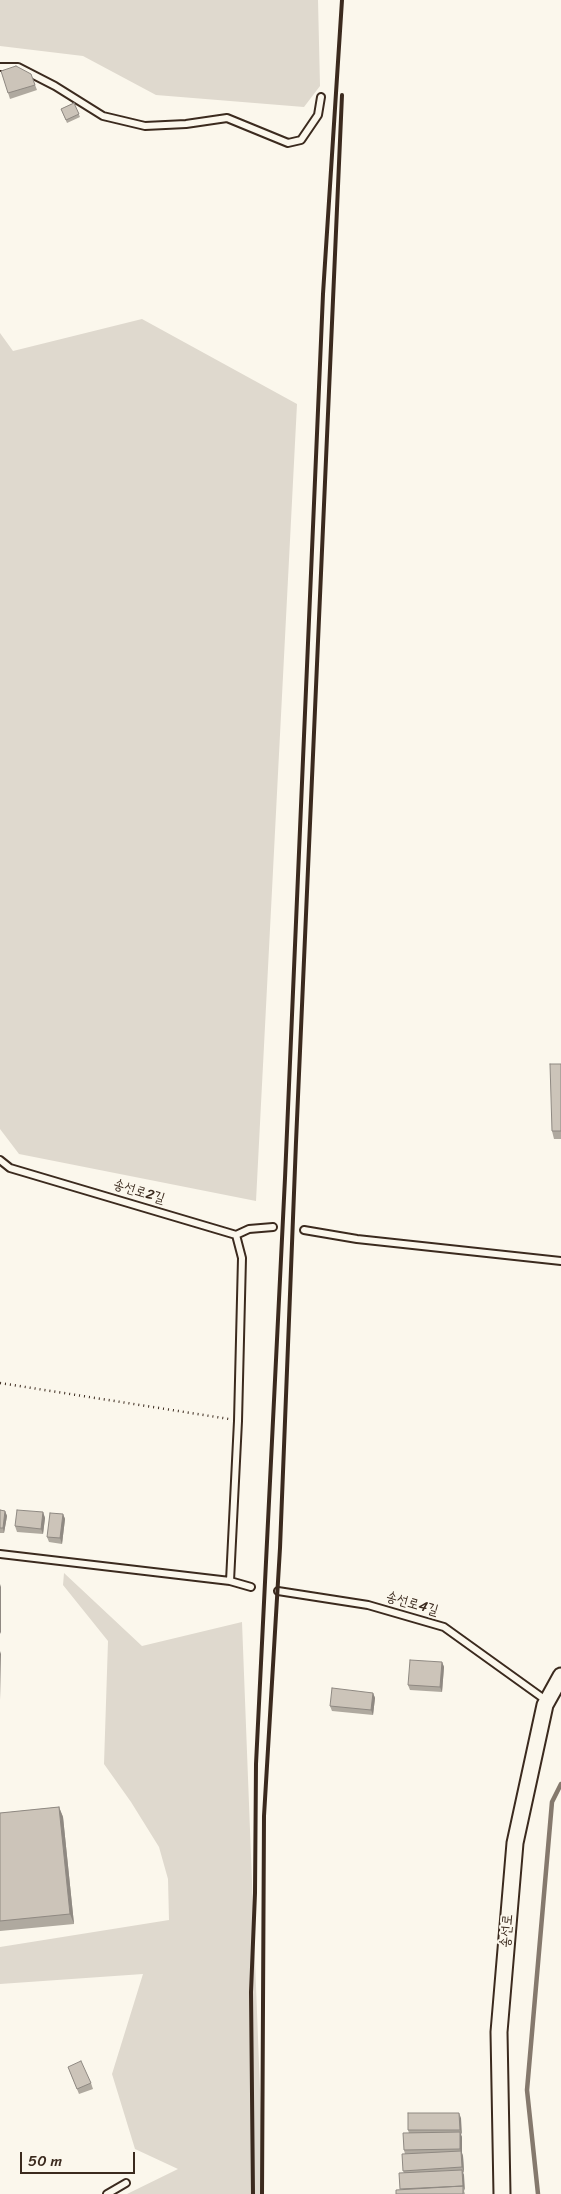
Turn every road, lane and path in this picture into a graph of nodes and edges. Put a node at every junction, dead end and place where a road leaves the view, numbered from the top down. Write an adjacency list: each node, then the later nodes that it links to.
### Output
1 (0, 67): 2 (lane)
2 (321, 97)
3 (0, 1160): 6 (lane, 송선로2길)
4 (273, 1227): 6 (lane)
5 (304, 1230): 7 (lane)
6 (236, 1235): 9 (lane)
7 (561, 1261)
8 (0, 1383): 9 (path)
9 (238, 1421): 11 (lane)
10 (0, 1554): 11 (lane)
11 (230, 1581): 12 (lane)
12 (251, 1587)
13 (278, 1591): 15 (lane, 송선로4길)
14 (561, 1676): 15 (street, 송선로)
15 (547, 1701): 18 (street, 송선로)
16 (126, 2183): 17 (lane)
17 (107, 2194)
18 (502, 2194)

